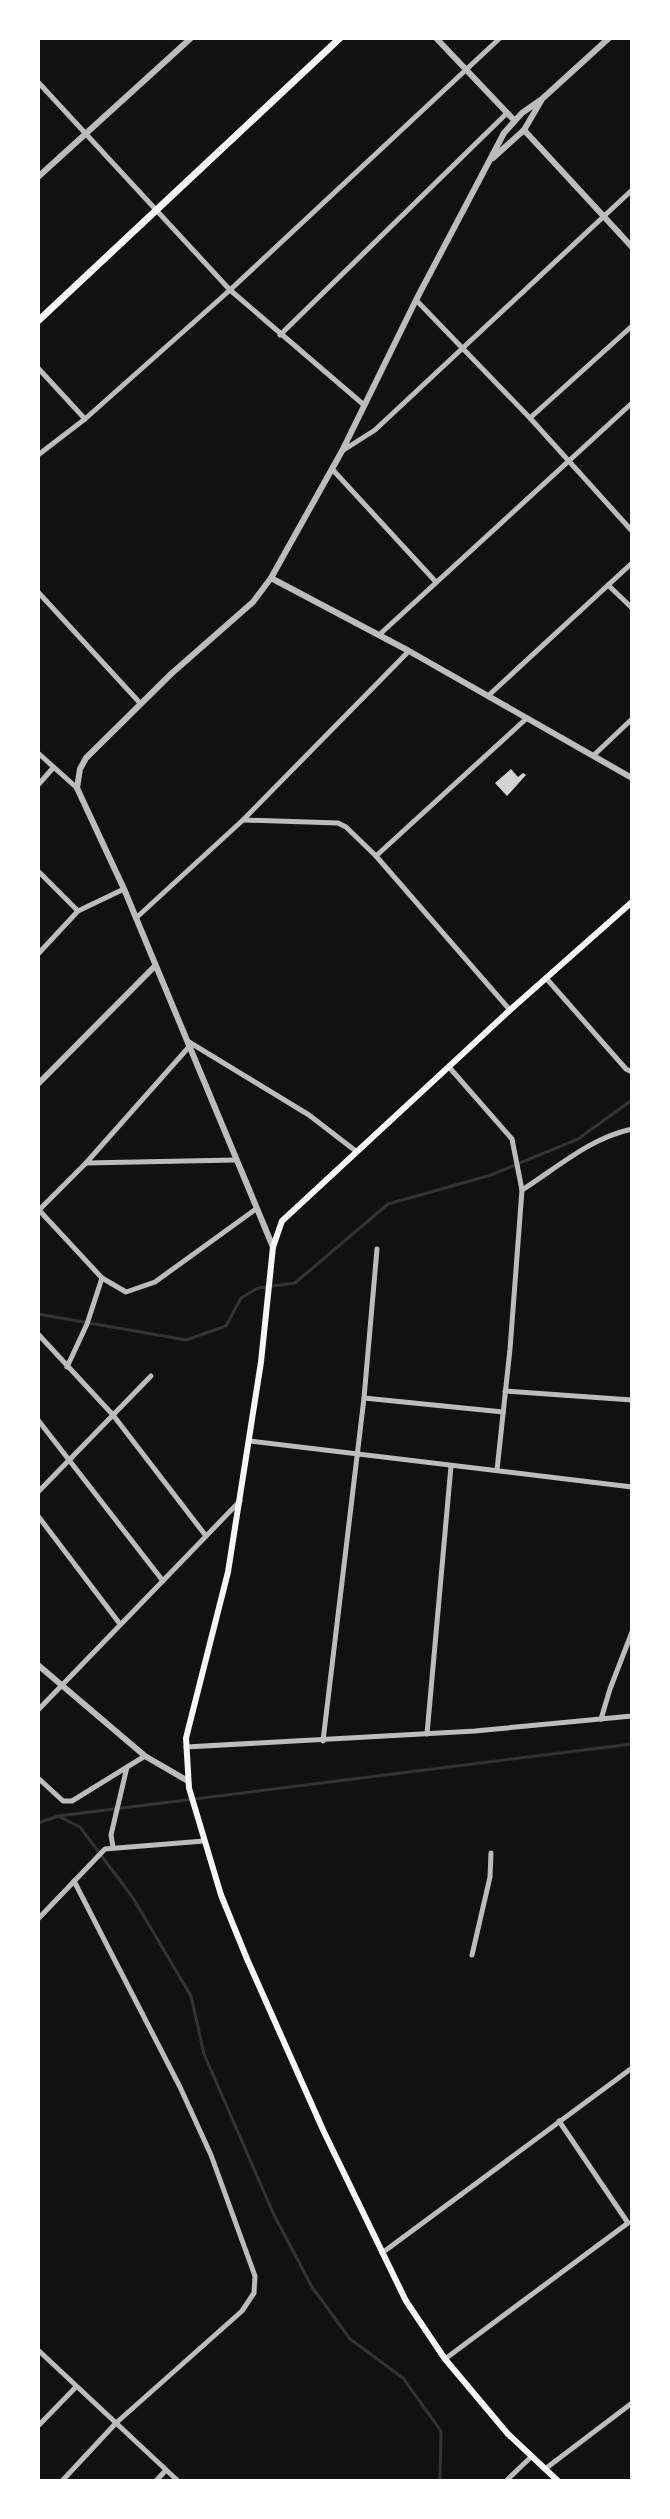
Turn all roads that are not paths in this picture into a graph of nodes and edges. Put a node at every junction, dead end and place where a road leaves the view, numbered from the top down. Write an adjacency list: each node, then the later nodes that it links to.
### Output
1 (191, 38): 12 (street)
2 (340, 38): 16 (main road)
3 (436, 38): 6 (street)
4 (500, 38): 6 (street)
5 (609, 38): 8 (street)
6 (465, 70): 9 (street); 19 (street)
7 (38, 82): 12 (street)
8 (542, 99): 10 (street); 11 (street)
9 (507, 113): 10 (street); 23 (street)
10 (514, 120): 13 (street)
11 (524, 130): 13 (street); 17 (street)
12 (86, 133): 14 (street); 16 (street)
13 (493, 158): 20 (street)
14 (38, 177)
15 (632, 190): 17 (street)
16 (156, 210): 19 (street); 21 (main road)
17 (604, 217): 18 (street); 24 (street)
18 (632, 247)
19 (230, 290): 23 (street); 29 (street)
20 (416, 300): 24 (street); 27 (street)
21 (38, 321)
22 (632, 326): 28 (street)
23 (280, 335): 27 (street)
24 (464, 347): 28 (street); 30 (street)
25 (38, 368): 29 (street)
26 (632, 403): 32 (street)
27 (364, 405): 30 (street)
28 (530, 418): 32 (street)
29 (85, 419): 31 (street)
30 (342, 451): 33 (street)
31 (38, 455)
32 (569, 462): 34 (street); 37 (street)
33 (332, 469): 36 (street); 37 (street)
34 (632, 531)
35 (632, 563): 38 (street)
36 (271, 578): 41 (street); 44 (street)
37 (436, 582): 41 (street)
38 (608, 585): 40 (street); 43 (street)
39 (38, 592): 44 (street)
40 (632, 608)
41 (379, 635): 42 (street)
42 (409, 651): 43 (street); 53 (street)
43 (488, 696): 45 (street)
44 (140, 703): 52 (street)
45 (527, 718): 48 (street); 54 (street)
46 (632, 719): 48 (street)
47 (38, 753): 49 (street)
48 (594, 755): 50 (street)
49 (53, 768): 51 (street); 52 (street)
50 (632, 778)
51 (38, 785)
52 (77, 788): 56 (street)
53 (243, 820): 54 (street); 59 (street)
54 (376, 856): 63 (street)
55 (38, 871): 58 (street)
56 (124, 889): 58 (street); 59 (street)
57 (632, 902): 62 (main road)
58 (78, 911): 60 (street)
59 (135, 919): 61 (street)
60 (38, 954)
61 (155, 966): 64 (street); 69 (street)
62 (546, 978): 63 (main road); 68 (street)
63 (510, 1010): 66 (main road)
64 (185, 1039): 65 (street); 72 (street)
65 (188, 1048): 73 (street); 74 (street)
66 (449, 1067): 72 (main road); 75 (street)
67 (38, 1072): 69 (street)
68 (632, 1072)
69 (44, 1078): 70 (street)
70 (38, 1084)
71 (632, 1129): 75 (street)
72 (357, 1152): 78 (main road)
73 (235, 1160): 74 (street); 76 (street)
74 (86, 1163): 77 (street)
75 (522, 1190): 84 (street)
76 (256, 1209): 78 (street); 80 (street)
77 (38, 1210): 80 (street)
78 (273, 1247): 90 (main road)
79 (377, 1249): 85 (street)
80 (102, 1278): 82 (street)
81 (38, 1334): 82 (street)
82 (67, 1367): 88 (street)
83 (151, 1376): 88 (street)
84 (505, 1391): 86 (street); 87 (street)
85 (364, 1398): 87 (street); 91 (street)
86 (632, 1400)
87 (503, 1412): 94 (street)
88 (113, 1415): 92 (street); 99 (street)
89 (38, 1420): 92 (street)
90 (250, 1441): 91 (street); 97 (main road)
91 (356, 1454): 93 (street); 109 (street)
92 (70, 1461): 96 (street); 100 (street)
93 (451, 1466): 94 (street); 108 (street)
94 (497, 1470): 95 (street)
95 (632, 1487)
96 (38, 1492)
97 (240, 1501): 99 (street); 110 (main road)
98 (38, 1516): 101 (street)
99 (207, 1536): 100 (street)
100 (163, 1581): 101 (street)
101 (120, 1624): 104 (street)
102 (632, 1632): 107 (street)
103 (38, 1665): 104 (street)
104 (61, 1685): 105 (street); 111 (street)
105 (38, 1710)
106 (632, 1716): 107 (street)
107 (601, 1719): 108 (street)
108 (427, 1734): 109 (street)
109 (323, 1741): 110 (street)
110 (186, 1747): 114 (main road)
111 (145, 1756): 112 (street); 114 (street)
112 (127, 1767): 113 (street); 116 (street)
113 (38, 1778)
114 (188, 1784): 115 (main road)
115 (204, 1841): 116 (street); 124 (main road)
116 (113, 1847): 118 (street)
117 (491, 1853): 120 (street)
118 (74, 1881): 119 (street); 129 (street)
119 (38, 1919)
120 (472, 1955)
121 (632, 2068): 122 (street)
122 (559, 2121): 123 (street); 124 (street)
123 (630, 2221): 126 (street)
124 (381, 2253): 126 (main road)
125 (38, 2350): 127 (street)
126 (445, 2359): 131 (main road)
127 (77, 2386): 129 (street); 130 (street)
128 (632, 2403): 132 (street)
129 (116, 2423): 133 (street); 134 (street)
130 (38, 2426)
131 (532, 2456): 132 (main road); 137 (street)
132 (545, 2469): 138 (main road)
133 (166, 2470): 135 (street); 136 (street)
134 (62, 2481)
135 (156, 2481)
136 (178, 2481)
137 (506, 2481)
138 (558, 2481)

